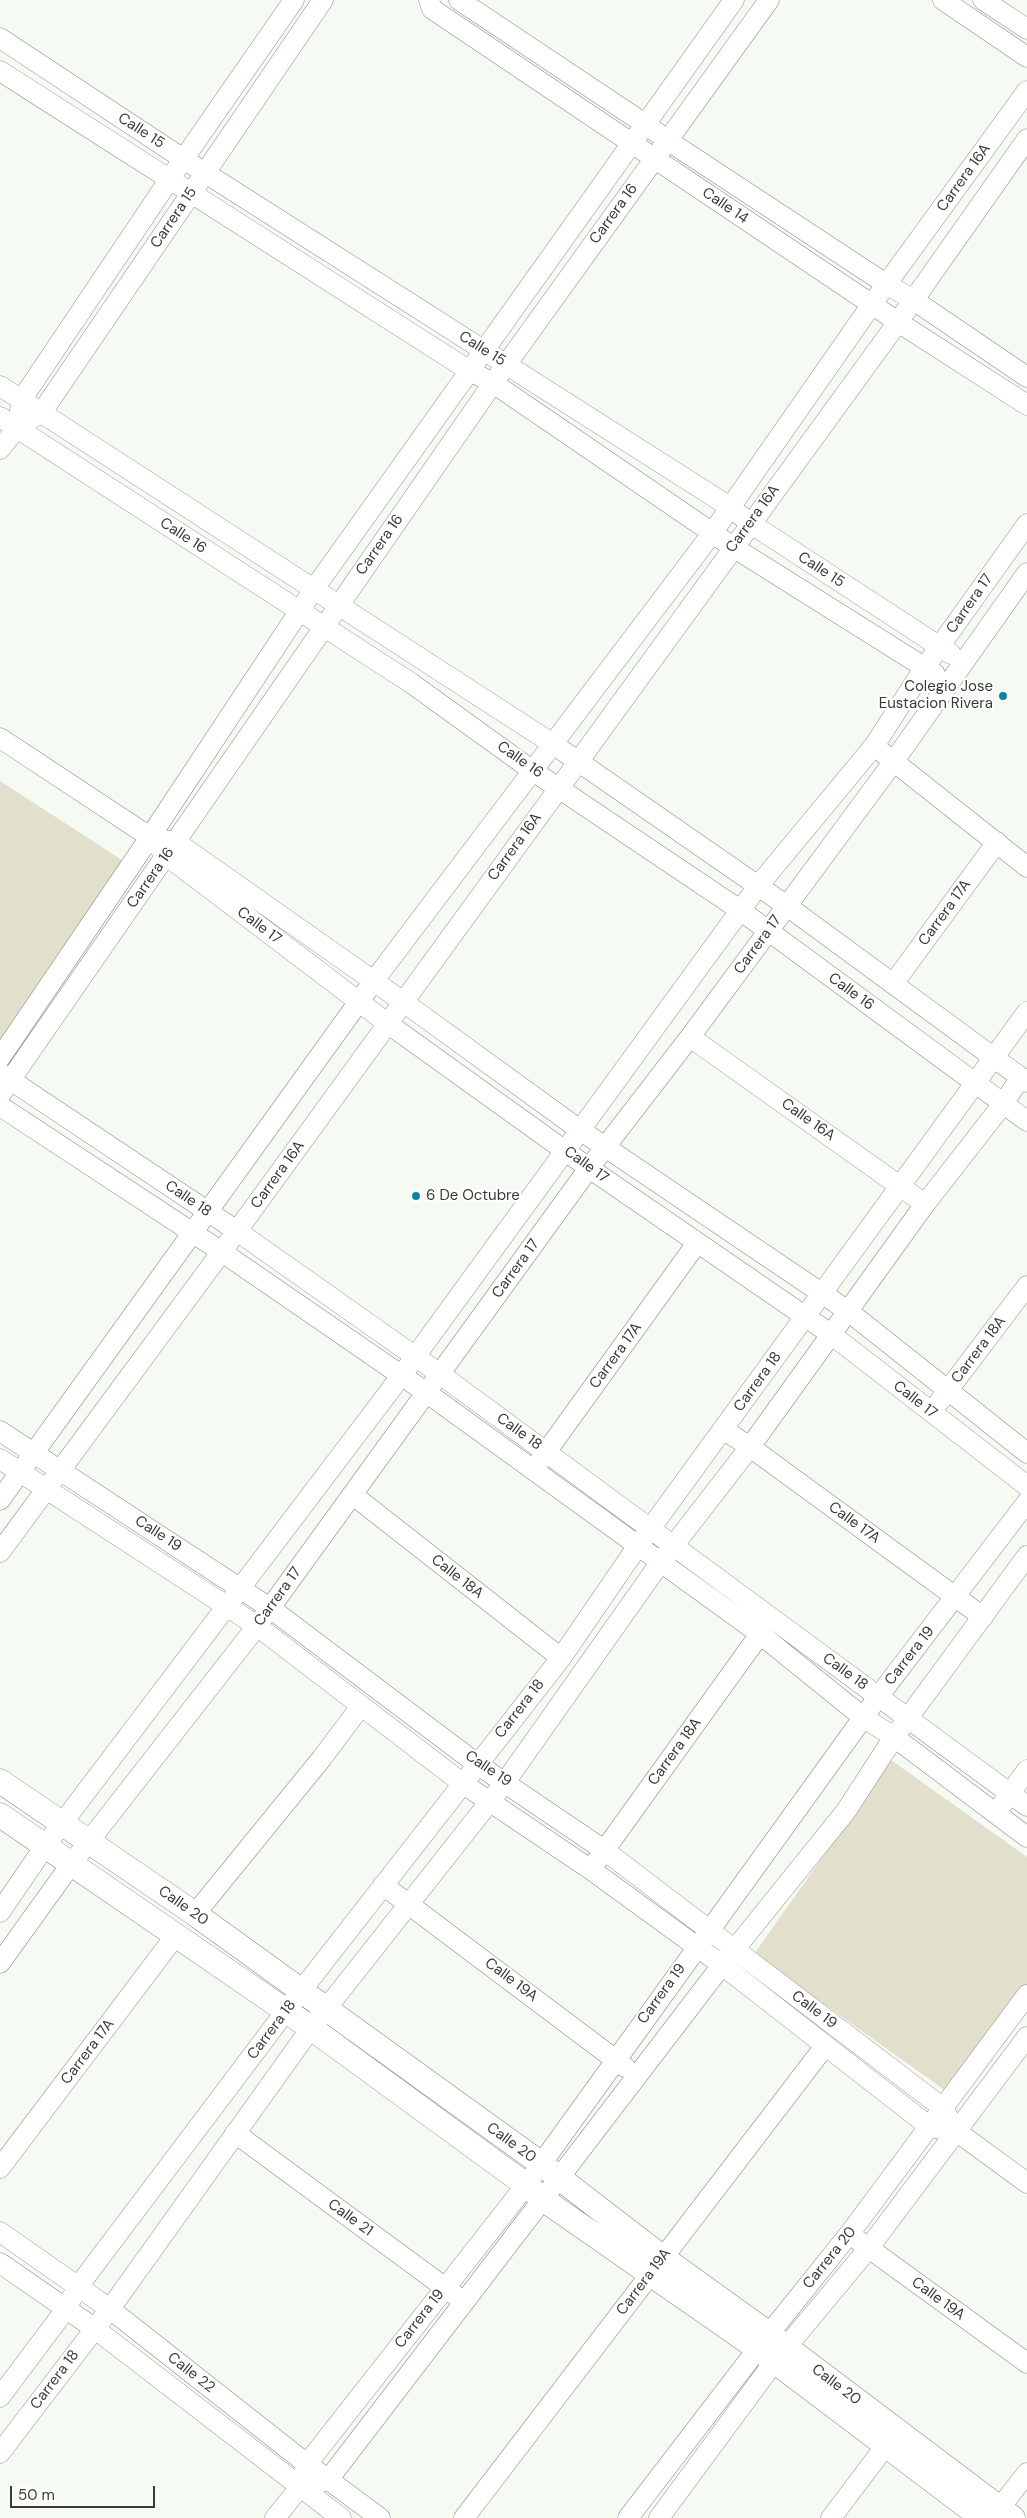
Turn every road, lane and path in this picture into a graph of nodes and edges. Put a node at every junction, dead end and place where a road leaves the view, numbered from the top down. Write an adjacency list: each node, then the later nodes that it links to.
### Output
1 (294, 0): 19 (street, Carrera 15)
2 (324, 0): 20 (street, Carrera 15)
3 (429, 0): 17 (street, Calle 14)
4 (459, 0): 14 (street, Calle 14)
5 (734, 0): 14 (street, Carrera 16)
6 (769, 0): 16 (street, Carrera 16)
7 (943, 0): 11 (street)
8 (983, 0): 9 (street)
9 (1027, 29)
10 (0, 38): 19 (street, Calle 15)
11 (1027, 58)
12 (0, 71): 21 (street, Calle 15)
13 (1027, 91): 23 (street, Carrera 16A)
14 (645, 124): 16 (street, Calle 14); 17 (street, Carrera 16)
15 (1027, 139): 24 (street, Carrera 16A)
16 (667, 140): 18 (street, Carrera 16); 23 (street, Calle 14)
17 (631, 143): 18 (street, Calle 14); 27 (street, Carrera 16)
18 (654, 158): 25 (street, Calle 14); 28 (street, Carrera 16)
19 (185, 160): 20 (street, Calle 15); 21 (street, Carrera 15)
20 (206, 172): 22 (street, Carrera 15); 27 (street, Calle 15)
21 (168, 180): 22 (street, Calle 15); 33 (street, Carrera 15)
22 (191, 193): 29 (street, Calle 15); 35 (street, Carrera 15)
23 (886, 284): 24 (street, Calle 14); 25 (street, Carrera 16A)
24 (912, 299): 26 (street, Carrera 16A); 30 (street, Calle 14)
25 (872, 304): 26 (street, Calle 14); 39 (street, Carrera 16A)
26 (898, 322): 34 (street, Calle 14); 40 (street, Carrera 16A)
27 (484, 351): 28 (street, Calle 15); 29 (street, Carrera 16)
28 (507, 364): 31 (street, Carrera 16); 39 (street, Calle 15)
29 (470, 372): 31 (street, Calle 15); 45 (street, Carrera 16)
30 (1027, 377)
31 (492, 384): 42 (street, Calle 15); 46 (street, Carrera 16)
32 (0, 386): 33 (street, Calle 16)
33 (22, 399): 35 (street, Calle 16); 37 (street, Carrera 15)
34 (1027, 405)
35 (42, 412): 37 (street, Carrera 15); 45 (street, Calle 16)
36 (0, 417): 37 (street, Calle 16)
37 (17, 428): 38 (street, Carrera 15); 47 (street, Calle 16)
38 (0, 449)
39 (730, 507): 40 (street, Calle 15); 42 (street, Carrera 16A)
40 (750, 523): 43 (street, Carrera 16A); 49 (street, Calle 15)
41 (1027, 524): 49 (street, Carrera 17)
42 (713, 532): 43 (street, Calle 15); 54 (street, Carrera 16A)
43 (733, 547): 51 (street, Calle 15); 57 (street, Carrera 16A)
44 (1027, 573): 50 (street, Carrera 17)
45 (314, 589): 46 (street, Calle 16); 47 (street, Carrera 16)
46 (338, 605): 48 (street, Carrera 16); 54 (street, Calle 16)
47 (300, 612): 48 (street, Calle 16); 60 (street, Carrera 16)
48 (325, 626): 58 (street, Calle 16); 62 (street, Carrera 16)
49 (940, 647): 50 (street, Calle 15); 51 (street, Carrera 17)
50 (963, 661): 52 (street, Carrera 17)
51 (925, 667): 52 (street, Calle 15); 55 (street, Carrera 17)
52 (948, 682): 56 (street, Carrera 17)
53 (0, 738): 60 (street, Calle 17)
54 (553, 744): 57 (street, Calle 16); 58 (street, Carrera 16A)
55 (874, 746): 56 (street); 64 (street, Carrera 17)
56 (894, 761): 61 (street); 65 (street, Carrera 17)
57 (578, 762): 59 (street, Carrera 16A); 64 (street, Calle 16)
58 (533, 771): 59 (street, Calle 16); 68 (street, Carrera 16A)
59 (559, 787): 66 (street, Calle 16); 70 (street, Carrera 16A)
60 (150, 837): 62 (street, Calle 17); 76 (street, Carrera 16)
61 (997, 842): 63 (street); 69 (street, Carrera 17A)
62 (171, 849): 68 (street, Calle 17); 71 (street, Calle 17); 78 (street, Carrera 16)
63 (1027, 867)
64 (758, 886): 65 (street, Calle 16); 66 (street, Carrera 17)
65 (787, 906): 67 (street, Carrera 17); 69 (street, Calle 16)
66 (740, 910): 67 (street, Calle 16); 83 (street, Carrera 17)
67 (768, 931): 74 (street, Carrera 17); 79 (street, Calle 16)
68 (373, 982): 70 (street, Calle 17); 71 (street, Carrera 16A)
69 (893, 984): 75 (street, Calle 16)
70 (402, 1001): 73 (street, Carrera 16A); 83 (street, Calle 17)
71 (358, 1002): 73 (street, Calle 17); 89 (street, Carrera 16A)
72 (1027, 1012): 75 (street, Carrera 18)
73 (388, 1023): 85 (street, Calle 17); 90 (street, Carrera 16A)
74 (690, 1037): 84 (street, Carrera 17); 87 (street, Calle 16A)
75 (994, 1056): 77 (street, Calle 16); 79 (street, Carrera 18)
76 (0, 1058)
77 (1024, 1080): 80 (street, Carrera 18)
78 (3, 1083): 89 (street, Calle 18)
79 (975, 1083): 80 (street, Calle 16); 87 (street, Carrera 18)
80 (1003, 1104): 82 (street, Calle 16); 88 (street, Carrera 18)
81 (0, 1106): 91 (street, Calle 18)
82 (1027, 1121)
83 (580, 1130): 84 (street, Calle 17); 85 (street, Carrera 17)
84 (607, 1147): 86 (street, Carrera 17); 95 (street, Calle 17)
85 (566, 1150): 86 (street, Calle 17); 99 (street, Carrera 17)
86 (589, 1168): 92 (street, Calle 17); 100 (street, Carrera 17)
87 (901, 1186): 88 (street, Calle 16A); 95 (street, Carrera 18)
88 (925, 1204): 96 (street, Carrera 18)
89 (207, 1212): 90 (street, Calle 18); 91 (street, Carrera 16A)
90 (237, 1232): 93 (street, Carrera 16A); 99 (street, Calle 18)
91 (192, 1233): 93 (street, Calle 18); 110 (street, Carrera 16A)
92 (697, 1243): 97 (street, Calle 17); 108 (street, Carrera 17A)
93 (222, 1252): 101 (street, Calle 18); 112 (street, Carrera 16A)
94 (1027, 1286): 102 (street, Carrera 18A)
95 (822, 1294): 96 (street, Calle 17); 97 (street, Carrera 18)
96 (848, 1311): 98 (street, Carrera 18); 102 (street, Calle 17)
97 (805, 1316): 98 (street, Calle 17); 105 (street, Carrera 18)
98 (832, 1334): 104 (street, Calle 17); 107 (street, Carrera 18)
99 (414, 1358): 100 (street, Calle 18); 101 (street, Carrera 17)
100 (440, 1374): 103 (street, Carrera 17); 108 (street, Calle 18)
101 (401, 1376): 103 (street, Calle 18); 126 (street, Carrera 17)
102 (948, 1391): 104 (street, Carrera 18A); 109 (street, Calle 17)
103 (427, 1392): 113 (street, Calle 18); 117 (street, Carrera 17)
104 (930, 1413): 115 (street, Calle 17)
105 (724, 1430): 107 (street, Calle 17A); 120 (street, Carrera 18)
106 (0, 1431): 110 (street, Calle 19)
107 (750, 1446): 121 (street, Carrera 18); 127 (street, Calle 17A)
108 (546, 1452): 113 (street, Carrera 17A); 120 (street, Calle 18)
109 (1027, 1453)
110 (34, 1454): 112 (street, Calle 19); 114 (street, Carrera 16A)
111 (0, 1459): 114 (street, Calle 19)
112 (60, 1470): 116 (street, Carrera 16A); 126 (street, Calle 19)
113 (533, 1470): 122 (street, Calle 18)
114 (20, 1472): 116 (street, Calle 19); 118 (street, Carrera 16A)
115 (1027, 1486)
116 (45, 1490): 123 (street, Carrera 16A); 128 (street, Calle 19)
117 (353, 1495): 129 (street, Carrera 17); 133 (street, Calle 18A)
118 (0, 1500)
119 (1027, 1502): 127 (street, Carrera 19)
120 (650, 1530): 121 (street, Calle 18); 122 (street, Carrera 18)
121 (673, 1546): 125 (street, Carrera 18); 134 (street, Calle 18)
122 (637, 1547): 125 (street, Calle 18); 133 (street, Carrera 18)
123 (0, 1552)
124 (1027, 1556): 130 (street, Carrera 19)
125 (660, 1563): 132 (street, Calle 18); 142 (street, Carrera 18)
126 (241, 1588): 128 (street, Carrera 17); 129 (street, Calle 19)
127 (956, 1597): 130 (street, Calle 17A); 134 (street, Carrera 19)
128 (227, 1607): 131 (street, Calle 19); 149 (street, Carrera 17)
129 (270, 1608): 131 (street, Carrera 17); 139 (street, Calle 19)
130 (983, 1617): 137 (street, Carrera 19)
131 (257, 1626): 135 (street, Calle 19); 151 (street, Carrera 17)
132 (760, 1634): 136 (street, Calle 18); 153 (street, Carrera 18A)
133 (561, 1658): 139 (street, Carrera 18)
134 (878, 1697): 136 (street, Carrera 19); 137 (street, Calle 18)
135 (361, 1706): 143 (street, Calle 19); 159 (street)
136 (864, 1718): 138 (street, Calle 18); 160 (street, Carrera 19)
137 (909, 1718): 138 (street, Carrera 19); 144 (street, Calle 18)
138 (894, 1738): 147 (street, Calle 18); 163 (street, Carrera 19)
139 (477, 1764): 142 (street, Calle 19); 143 (street, Carrera 18)
140 (1027, 1770): 144 (street)
141 (0, 1781): 149 (street, Calle 20)
142 (506, 1781): 145 (street, Carrera 18); 153 (street, Calle 19)
143 (462, 1783): 145 (street, Calle 19); 156 (street, Carrera 18)
144 (1010, 1793): 146 (street, Calle 18); 147 (street)
145 (491, 1801): 155 (street, Calle 19); 157 (street, Carrera 18)
146 (1027, 1806)
147 (995, 1812): 150 (street, Calle 18)
148 (0, 1814): 152 (street, Calle 20)
149 (62, 1824): 151 (street, Calle 20); 152 (street, Carrera 17)
150 (1027, 1837)
151 (88, 1842): 154 (street, Carrera 17); 159 (street, Calle 20)
152 (45, 1846): 154 (street, Calle 20); 158 (street, Carrera 17)
153 (604, 1850): 155 (street, Carrera 18A); 160 (street, Calle 19)
154 (72, 1863): 161 (street, Calle 20); 164 (street, Carrera 17)
155 (590, 1869): 162 (street, Calle 19)
156 (383, 1885): 157 (street, Calle 19A); 165 (street, Carrera 18)
157 (410, 1904): 167 (street, Carrera 18); 172 (street, Calle 19A)
158 (0, 1912)
159 (195, 1914): 165 (street, Calle 20)
160 (708, 1930): 162 (street, Carrera 19); 163 (street, Calle 19)
161 (176, 1935): 168 (street, Calle 20); 179 (street, Carrera 17A)
162 (696, 1947): 163 (street, Calle 19); 172 (street, Carrera 19)
163 (728, 1957): 171 (street, Calle 19); 173 (street, Carrera 19); 174 (street, Calle 19)
164 (0, 1963)
165 (301, 1991): 167 (street, Calle 20); 168 (street, Carrera 18)
166 (1027, 1995): 174 (street, Carrera 20)
167 (326, 2009): 169 (street, Carrera 18); 178 (street, Calle 20)
168 (286, 2011): 169 (street, Calle 20); 189 (street, Carrera 18)
169 (311, 2028): 177 (street, Carrera 18); 182 (street, Calle 20)
170 (1027, 2038): 176 (street, Carrera 20)
171 (825, 2046): 175 (street, Calle 19); 188 (street, Carrera 19A)
172 (615, 2060): 173 (street, Calle 19A); 178 (street, Carrera 19)
173 (638, 2076): 180 (street, Carrera 19)
174 (943, 2108): 175 (street, Carrera 20); 176 (street, Calle 19)
175 (930, 2127): 176 (street, Calle 19); 185 (street, Carrera 20)
176 (956, 2131): 181 (street, Calle 19); 186 (street, Carrera 20)
177 (235, 2133): 190 (street, Calle 21); 193 (street, Carrera 18)
178 (540, 2164): 180 (street, Calle 20); 182 (street, Carrera 19)
179 (0, 2168)
180 (559, 2178): 183 (street, Carrera 19); 188 (street, Calle 20)
181 (1027, 2183)
182 (526, 2185): 183 (street, Calle 20); 190 (street, Carrera 19)
183 (544, 2200): 188 (street, Calle 20); 191 (street, Carrera 19)
184 (0, 2232): 189 (street, Calle 22)
185 (850, 2233): 186 (street, Calle 19A); 195 (street, Carrera 20)
186 (868, 2249): 195 (street, Carrera 20); 196 (street, Calle 19A)
187 (0, 2263): 192 (street, Calle 22)
188 (656, 2266): 195 (street, Calle 20); 208 (street, Carrera 19A)
189 (77, 2288): 192 (street, Carrera 18); 193 (street, Calle 22)
190 (445, 2288): 191 (street, Calle 21); 200 (street, Carrera 19)
191 (465, 2303): 202 (street, Carrera 19)
192 (66, 2309): 194 (street, Calle 22); 197 (street, Carrera 18)
193 (110, 2309): 194 (street, Carrera 18); 200 (street, Calle 22)
194 (94, 2328): 199 (street, Carrera 18); 203 (street, Calle 22)
195 (772, 2348): 198 (street, Calle 20); 204 (street, Calle 20); 209 (street, Carrera 20); 210 (street, Carrera 20)
196 (1027, 2363)
197 (0, 2397)
198 (887, 2444): 204 (street, Calle 20); 211 (street)
199 (0, 2453)
200 (307, 2464): 202 (street, Calle 22); 203 (street, Carrera 19)
201 (1027, 2473): 204 (street)
202 (328, 2480): 203 (street); 207 (street, Calle 22)
203 (300, 2487): 205 (street, Carrera 19); 206 (street, Calle 22)
204 (997, 2515)
205 (275, 2518)
206 (341, 2518)
207 (380, 2518)
208 (464, 2518)
209 (628, 2518)
210 (659, 2518)
211 (832, 2518)

